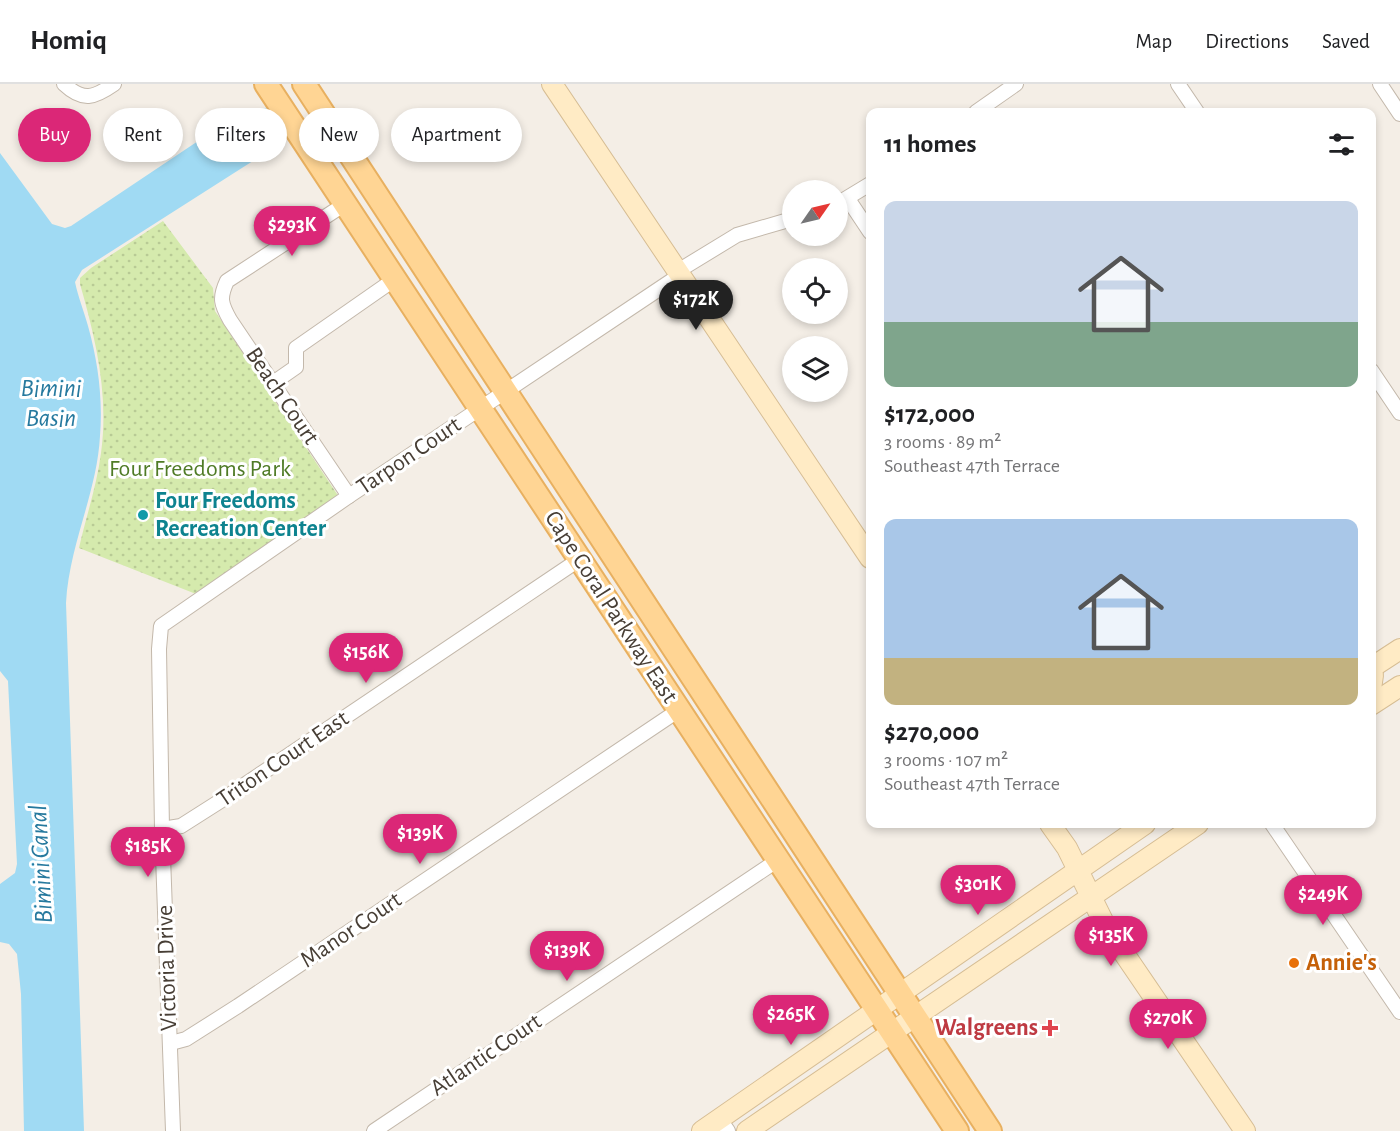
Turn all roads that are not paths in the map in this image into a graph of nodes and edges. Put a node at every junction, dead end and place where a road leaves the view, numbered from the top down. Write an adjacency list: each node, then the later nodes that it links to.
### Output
1 (114, 84): 8 (street)
2 (266, 84): 14 (main road, Cape Coral Parkway East)
3 (552, 84): 18 (street)
4 (1016, 84): 9 (street)
5 (1178, 84): 10 (street)
6 (1380, 84): 11 (street)
7 (303, 85): 22 (main road, Cape Coral Parkway East)
8 (69, 89)
9 (986, 108)
10 (1194, 108)
11 (1400, 114)
12 (866, 186): 13 (street)
13 (848, 197)
14 (345, 204): 19 (main road, Cape Coral Parkway East); 21 (street, Beach Court)
15 (848, 208): 17 (street)
16 (782, 222): 18 (street, Tarpon Court)
17 (866, 228)
18 (679, 273): 22 (street, Tarpon Court); 26 (street)
19 (395, 279): 21 (street); 23 (main road, Cape Coral Parkway East)
20 (1376, 377): 24 (street)
21 (273, 383): 25 (street, Beach Court)
22 (506, 392): 23 (street, Tarpon Court); 42 (main road, Cape Coral Parkway East)
23 (480, 409): 25 (street, Tarpon Court); 27 (main road, Cape Coral Parkway East)
24 (1400, 413)
25 (349, 496): 28 (street, Tarpon Court)
26 (866, 552)
27 (580, 560): 33 (main road, Cape Coral Parkway East); 38 (street, Triton Court East)
28 (161, 626): 38 (street, Victoria Drive)
29 (1400, 649): 30 (street)
30 (1376, 666)
31 (1400, 686): 32 (street)
32 (1376, 702)
33 (679, 710): 39 (main road, Cape Coral Parkway East); 47 (street, Manor Court)
34 (1053, 828): 40 (street)
35 (1139, 828): 40 (street)
36 (1192, 828): 41 (street)
37 (1275, 828): 44 (street)
38 (162, 830): 47 (street, Victoria Drive)
39 (778, 860): 43 (main road, Cape Coral Parkway East); 50 (street, Atlantic Court)
40 (1078, 870): 41 (street); 42 (street)
41 (1091, 896): 45 (street); 55 (street)
42 (899, 993): 43 (street); 45 (main road, Cape Coral Parkway East)
43 (877, 1009): 46 (main road, Cape Coral Parkway East); 48 (street)
44 (1400, 1012)
45 (915, 1017): 46 (street); 54 (main road, Cape Coral Parkway East)
46 (892, 1032): 52 (street); 53 (main road, Cape Coral Parkway East)
47 (171, 1043): 49 (street, Victoria Drive)
48 (724, 1125): 51 (street)
49 (173, 1131)
50 (374, 1131)
51 (702, 1131)
52 (747, 1131)
53 (957, 1131)
54 (990, 1131)
55 (1245, 1131)

